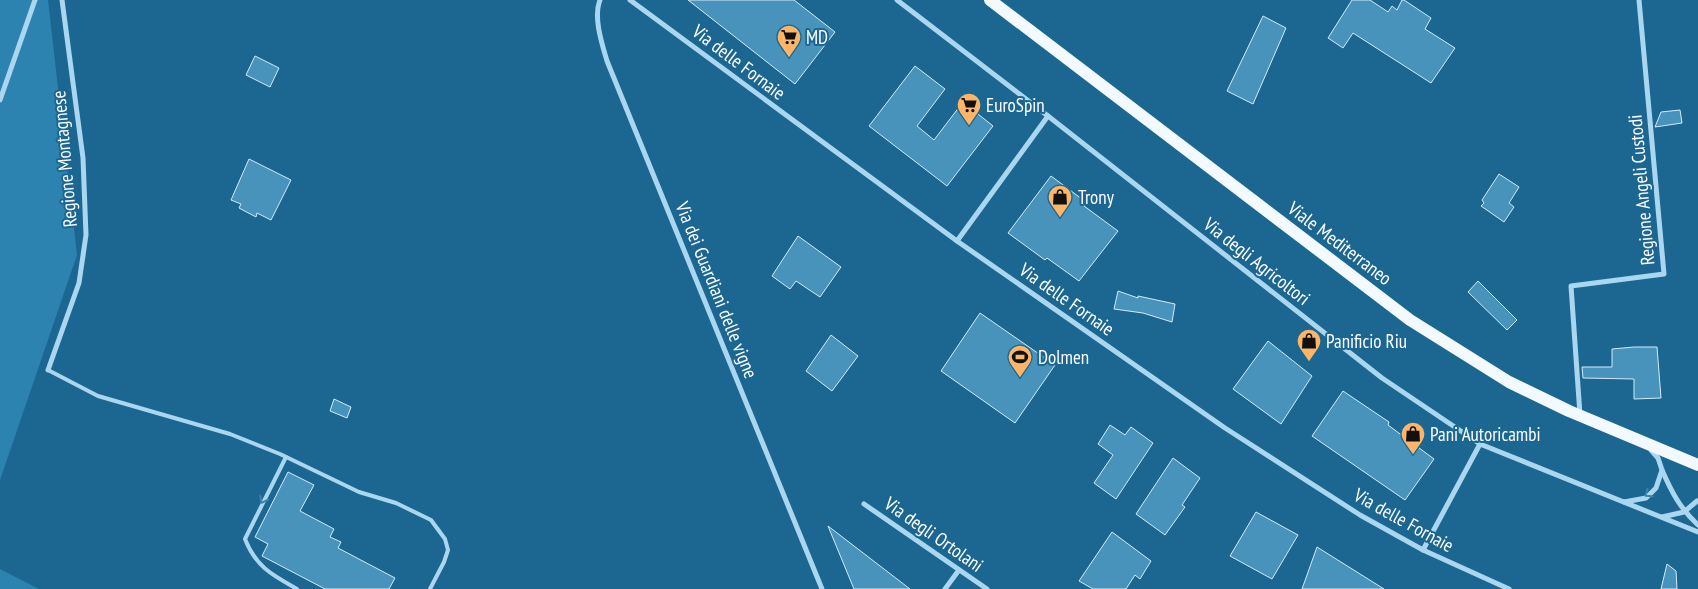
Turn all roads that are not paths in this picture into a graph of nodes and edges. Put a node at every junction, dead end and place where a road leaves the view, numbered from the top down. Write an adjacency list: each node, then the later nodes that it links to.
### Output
1 (35, 0): 8 (street)
2 (62, 0): 11 (street, Regione Montagnese)
3 (600, 0): 29 (street, Via dei Guardiani delle vigne)
4 (630, 0): 10 (street, Via delle Fornaie)
5 (897, 0): 9 (street, Via degli Agricoltori)
6 (990, 0): 12 (main road, Viale Mediterraneo)
7 (1639, 0): 12 (street, Regione Angeli Custodi)
8 (0, 100)
9 (1048, 116): 10 (street); 14 (street, Via degli Agricoltori)
10 (957, 241): 25 (street, Via delle Fornaie)
11 (48, 370): 15 (lane)
12 (1580, 416): 13 (main road, Viale Mediterraneo)
13 (1645, 443): 16 (main road, Viale Mediterraneo); 17 (street)
14 (1480, 444): 19 (street, Via degli Agricoltori); 25 (street)
15 (286, 457): 27 (lane, one-way to 27); 28 (lane)
16 (1698, 465)
17 (1662, 470): 19 (street, one-way to 19); 21 (street)
18 (1698, 501): 21 (street)
19 (1624, 502): 22 (street, Via degli Agricoltori)
20 (864, 504): 26 (street, Via degli Ortolani)
21 (1684, 512): 22 (street); 23 (street)
22 (1662, 517): 24 (street, Via degli Agricoltori)
23 (1698, 524)
24 (1698, 532)
25 (1423, 550): 32 (street, Via delle Fornaie)
26 (959, 570): 30 (street); 31 (street, Via degli Ortolani)
27 (297, 589)
28 (430, 589)
29 (822, 589)
30 (945, 589)
31 (986, 589)
32 (1509, 589)

